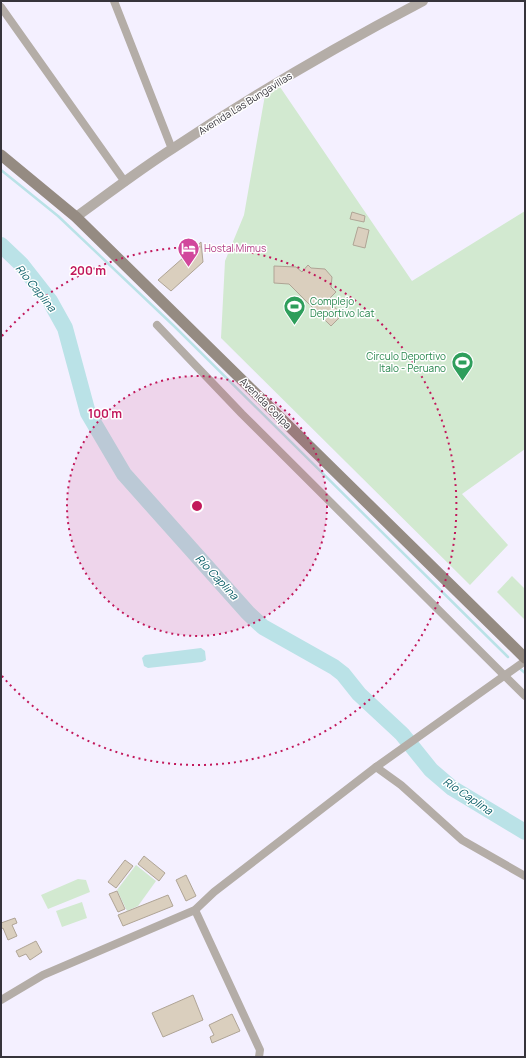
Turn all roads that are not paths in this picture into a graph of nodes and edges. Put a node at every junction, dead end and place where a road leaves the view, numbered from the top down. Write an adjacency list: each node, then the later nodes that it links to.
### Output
1 (114, 1): 4 (street)
2 (423, 1): 4 (street, Avenida Las Bungavillas)
3 (1, 7): 6 (street)
4 (172, 149): 6 (street, Avenida Las Bungavillas)
5 (1, 155): 7 (main road, Avenida Collpa)
6 (125, 182): 7 (street, Avenida Las Bungavillas)
7 (76, 217): 9 (main road, Avenida Collpa)
8 (157, 325): 11 (street)
9 (525, 658)
10 (525, 661): 11 (street)
11 (506, 675): 12 (street); 13 (street)
12 (525, 696)
13 (376, 767): 14 (street); 15 (street)
14 (525, 876)
15 (195, 910): 16 (street); 17 (street)
16 (1, 1000)
17 (259, 1057)

